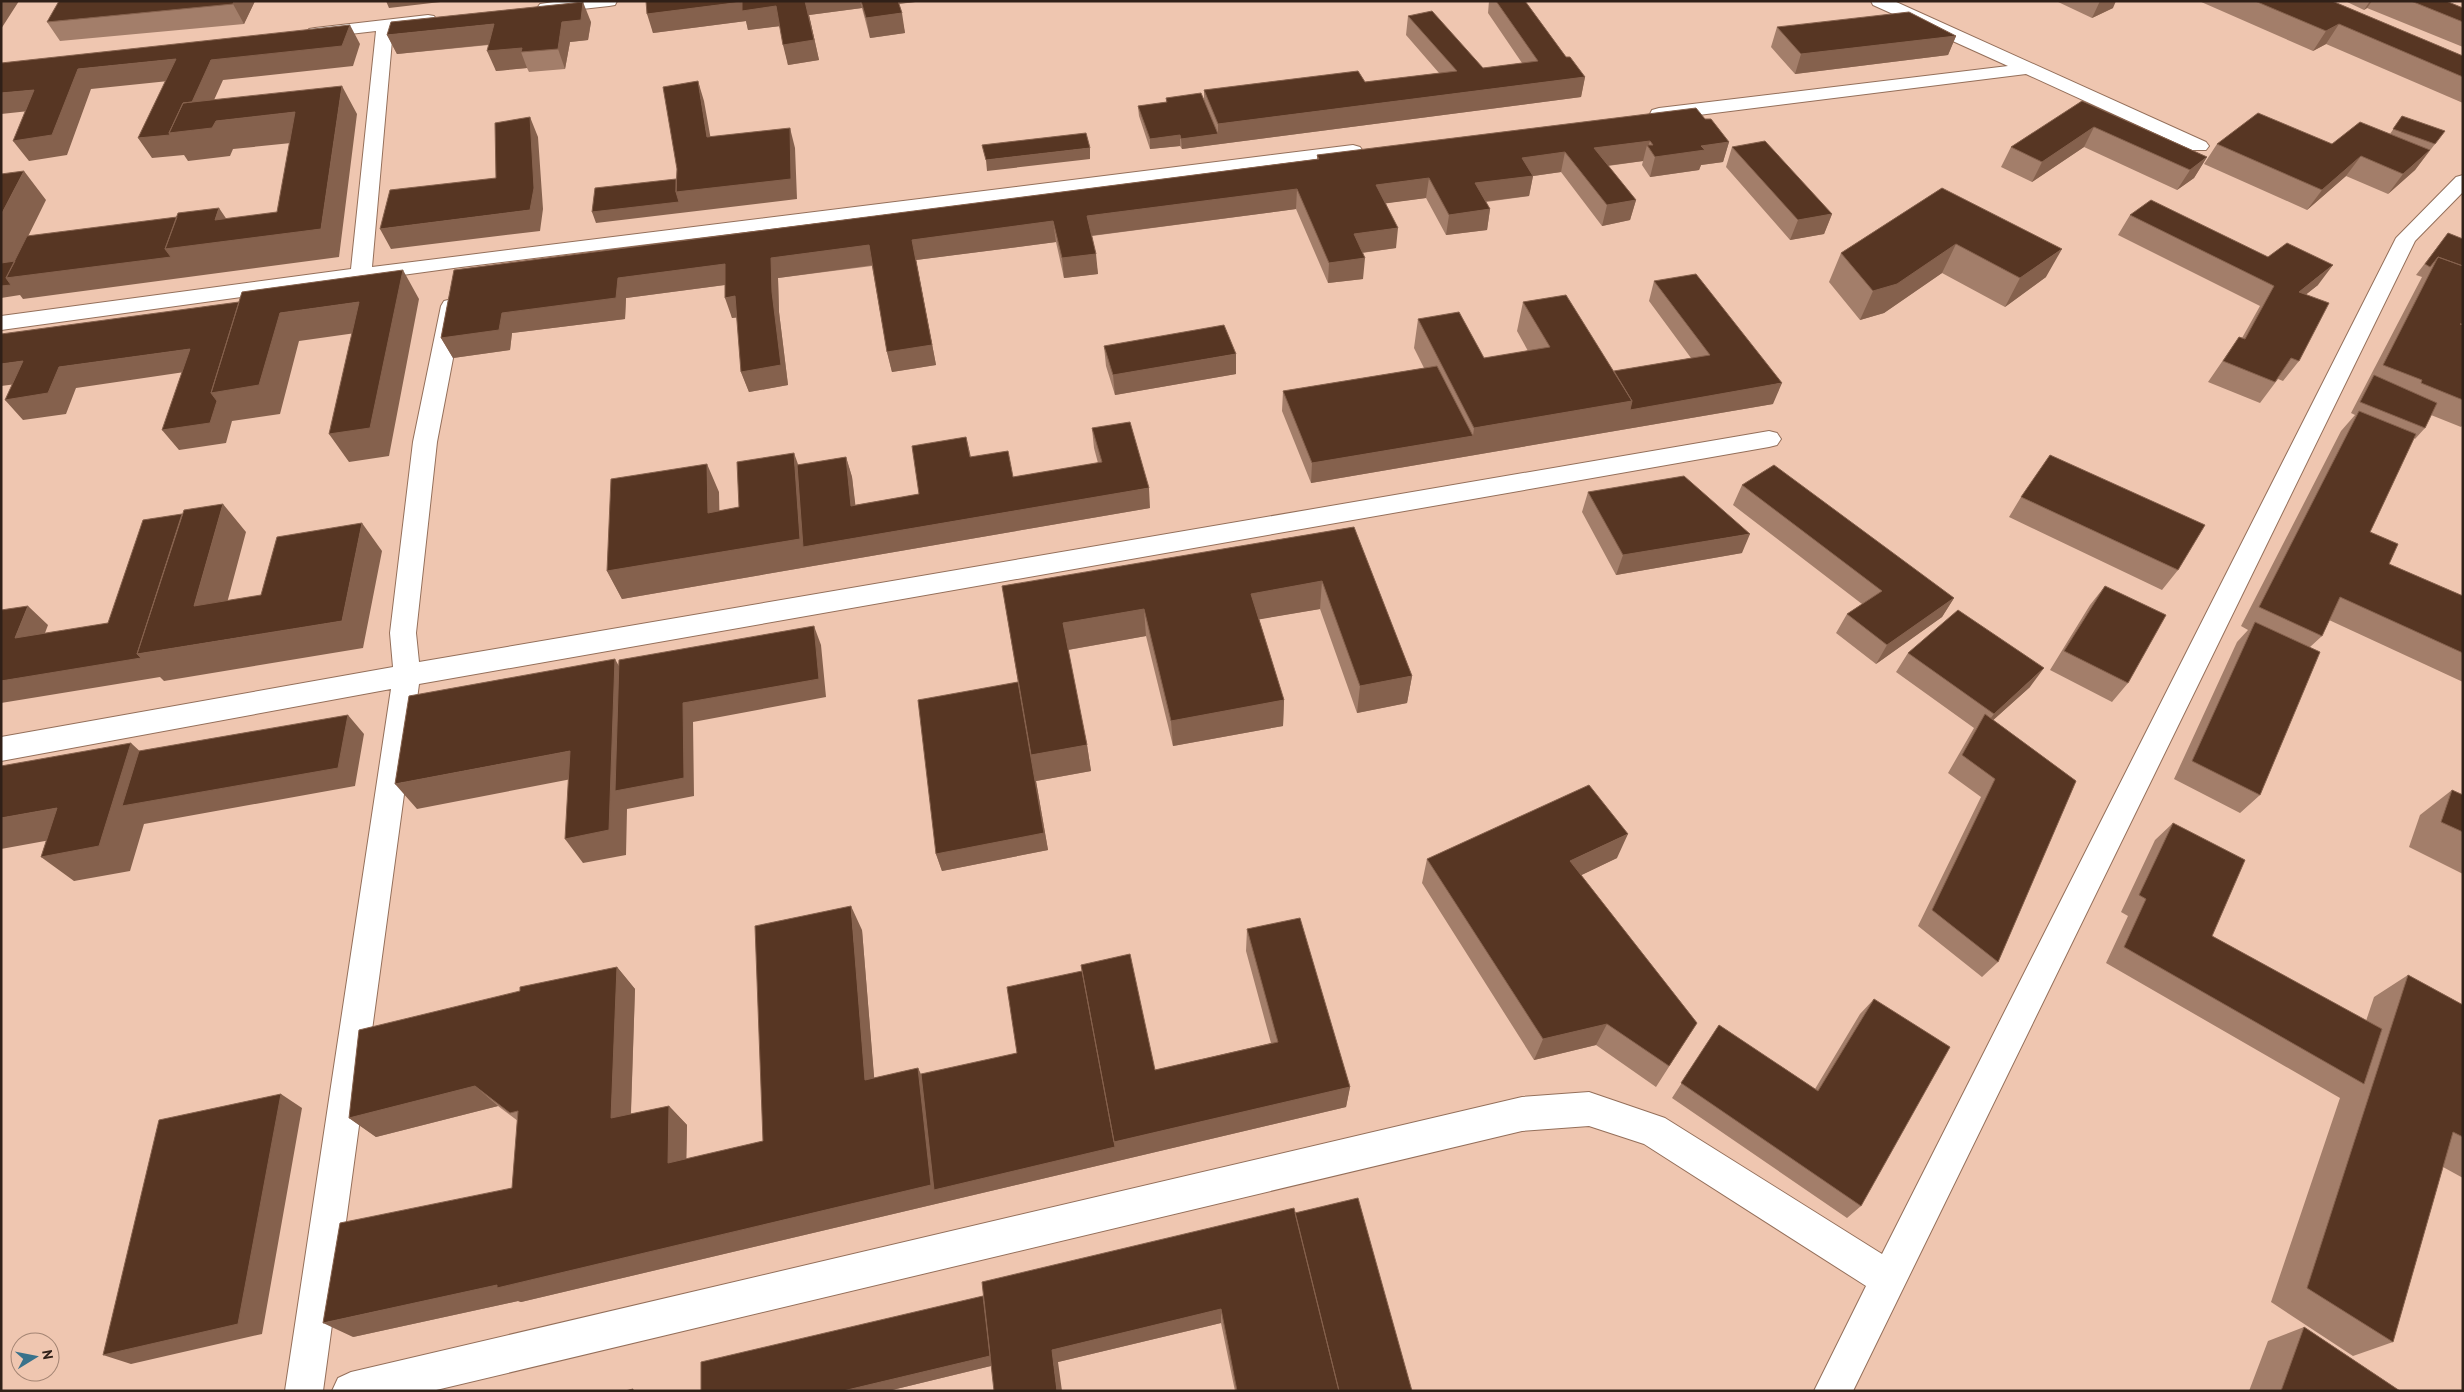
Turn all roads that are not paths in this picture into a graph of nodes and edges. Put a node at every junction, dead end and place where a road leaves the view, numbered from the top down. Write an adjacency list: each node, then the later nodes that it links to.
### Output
1 (609, 1): 3 (lane)
2 (1878, 1): 7 (lane)
3 (531, 10)
4 (443, 19): 5 (lane)
5 (385, 25): 6 (lane); 13 (lane)
6 (296, 35)
7 (2027, 69): 8 (lane); 9 (lane)
8 (1640, 116)
9 (2199, 146)
10 (1373, 149): 12 (lane)
11 (2463, 181): 18 (lane)
12 (461, 260): 13 (lane); 16 (lane)
13 (361, 273): 14 (lane)
14 (1, 323)
15 (1769, 439): 16 (lane)
16 (407, 675): 17 (lane); 19 (lane)
17 (1, 749)
18 (1888, 1280): 20 (lane); 21 (lane)
19 (304, 1391)
20 (351, 1391)
21 (1833, 1391)

